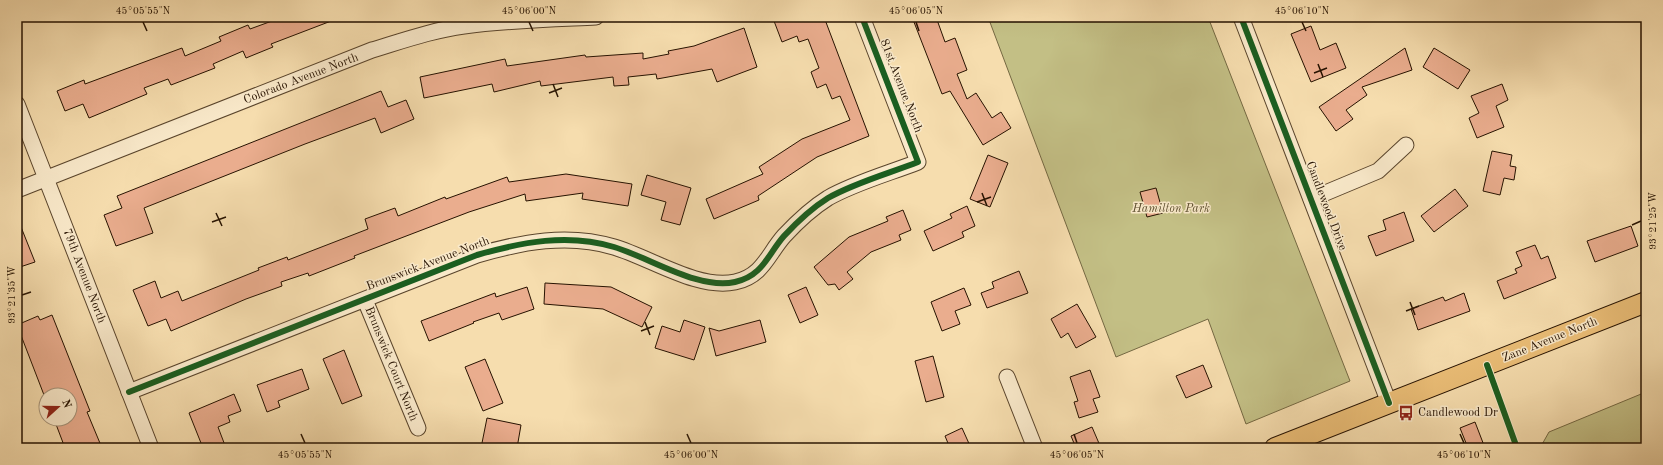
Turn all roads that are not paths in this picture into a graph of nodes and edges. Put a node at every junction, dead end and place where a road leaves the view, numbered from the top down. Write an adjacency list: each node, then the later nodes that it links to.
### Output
1 (596, 17): 7 (street, Colorado Avenue North)
2 (862, 17): 6 (street, 81st Avenue North)
3 (1241, 17): 9 (street, Candlewood Drive)
4 (17, 104): 7 (street, 79th Avenue North)
5 (1406, 145): 9 (street)
6 (918, 162): 10 (street, Brunswick Avenue North)
7 (46, 179): 8 (street, Colorado Avenue North); 13 (street, 79th Avenue North)
8 (17, 190)
9 (1311, 199): 14 (street, Candlewood Drive)
10 (365, 300): 13 (street, Brunswick Avenue North); 15 (street, Brunswick Court North)
11 (1646, 302): 14 (main road, Zane Avenue North)
12 (1007, 376): 17 (street)
13 (129, 392): 16 (street, 79th Avenue North)
14 (1389, 403): 18 (main road, Zane Avenue North)
15 (418, 428)
16 (151, 448)
17 (1035, 448)
18 (1275, 448)

